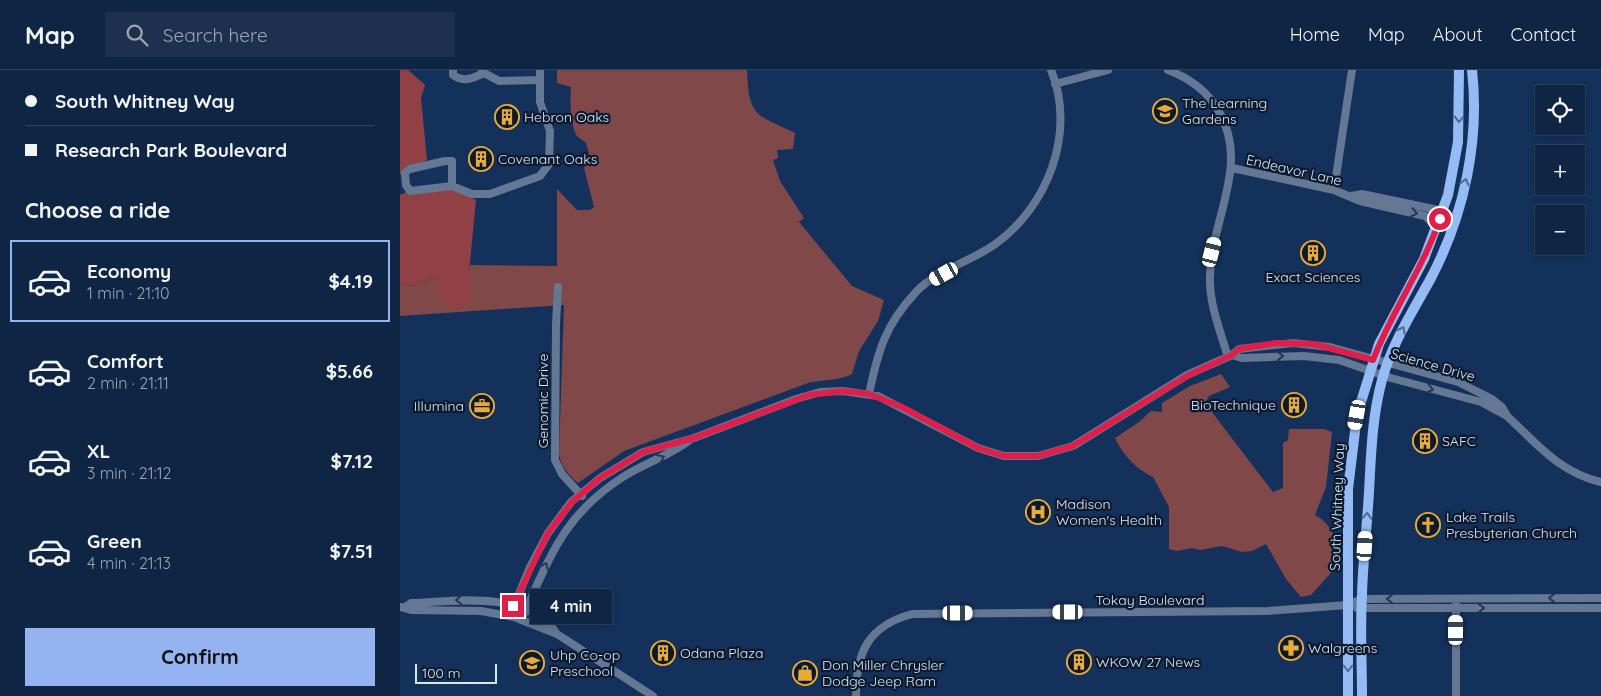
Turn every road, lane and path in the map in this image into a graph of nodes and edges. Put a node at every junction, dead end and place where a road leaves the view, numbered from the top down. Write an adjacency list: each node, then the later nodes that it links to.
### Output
1 (453, 70): 9 (street)
2 (540, 70): 10 (street)
3 (1051, 70): 11 (street)
4 (1108, 70): 11 (street)
5 (1168, 70): 12 (street)
6 (1352, 70): 14 (street)
7 (1459, 70): 16 (main road, South Whitney Way, one-way to 16)
8 (1472, 70): 18 (main road, South Whitney Way, one-way to 8)
9 (483, 72): 10 (street)
10 (540, 80): 13 (street)
11 (1056, 84): 24 (street)
12 (1232, 168): 14 (street, Endeavor Lane); 20 (street)
13 (452, 186): 13 (street)
14 (1334, 190): 15 (street, Endeavor Lane)
15 (1351, 196): 16 (street, Endeavor Lane); 17 (street, Endeavor Lane, one-way to 17)
16 (1443, 211): 17 (main road, South Whitney Way); 18 (main road)
17 (1436, 231): 22 (main road, South Whitney Way)
18 (1431, 277): 21 (main road, South Whitney Way, one-way to 18)
19 (558, 287): 28 (street, Genomic Drive)
20 (1230, 356): 22 (street, one-way to 22); 22 (street); 24 (street)
21 (1388, 364): 22 (street, Science Drive); 23 (main road, South Whitney Way); 25 (street, Science Drive)
22 (1372, 365): 23 (street, Science Drive); 33 (main road, South Whitney Way)
23 (1383, 375): 25 (street, Science Drive, one-way to 25); 32 (main road, South Whitney Way, one-way to 23)
24 (869, 394): 26 (street)
25 (1507, 416): 27 (street, Science Drive)
26 (694, 438): 28 (street); 29 (street, one-way to 26)
27 (1601, 482)
28 (580, 494): 29 (street, Genomic Drive); 34 (street)
29 (589, 502): 38 (street, one-way to 29)
30 (1456, 598): 31 (street, Tokay Boulevard, one-way to 30); 32 (street, Tokay Boulevard, one-way to 32); 36 (street)
31 (1601, 598)
32 (1362, 604): 33 (street, Tokay Boulevard); 36 (street, Tokay Boulevard); 45 (main road, South Whitney Way)
33 (1348, 605): 43 (street, Tokay Boulevard); 44 (main road, South Whitney Way, one-way to 44)
34 (513, 606): 35 (street, one-way to 35); 38 (street); 39 (street)
35 (402, 607): 39 (street)
36 (1456, 608): 37 (street, Tokay Boulevard, one-way to 37); 46 (street)
37 (1601, 608)
38 (525, 610): 40 (street); 41 (street)
39 (510, 616): 40 (street)
40 (521, 620): 41 (street)
41 (558, 634): 42 (street)
42 (653, 696)
43 (856, 696)
44 (1348, 696)
45 (1362, 696)
46 (1456, 696)

